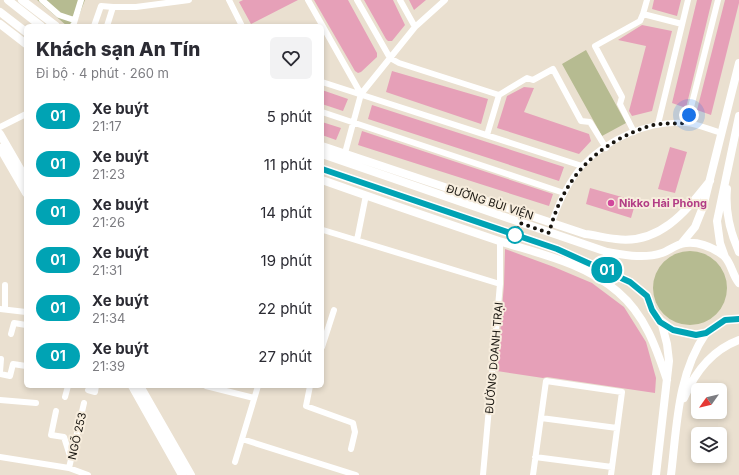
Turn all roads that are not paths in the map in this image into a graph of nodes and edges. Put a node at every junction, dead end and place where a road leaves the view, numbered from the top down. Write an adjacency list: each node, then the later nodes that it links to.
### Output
1 (8, 0): 19 (main road)
2 (22, 0): 20 (main road)
3 (42, 0): 17 (street)
4 (80, 0): 17 (street)
5 (189, 0): 14 (street)
6 (229, 0): 23 (street)
7 (308, 0): 24 (street)
8 (357, 0): 30 (street)
9 (400, 0): 26 (street)
10 (445, 0): 26 (street)
11 (647, 0): 16 (street)
12 (688, 0): 25 (street)
13 (718, 0): 39 (street)
14 (113, 7): 21 (street); 22 (street)
15 (0, 12): 28 (main road)
16 (643, 14): 25 (street); 42 (street)
17 (73, 23)
18 (0, 24): 29 (main road)
19 (38, 24)
20 (53, 24)
21 (95, 24)
22 (108, 24)
23 (241, 24)
24 (322, 24)
25 (682, 24): 40 (street)
26 (415, 27): 30 (street)
27 (324, 28): 33 (street)
28 (24, 30)
29 (24, 42)
30 (390, 58): 33 (street); 34 (street)
31 (739, 64): 43 (main road)
32 (324, 83): 33 (street)
33 (361, 94): 38 (street); 45 (street)
34 (499, 95): 45 (street); 48 (street)
35 (324, 113): 38 (street)
36 (24, 115): 41 (street)
37 (739, 116): 51 (main road)
38 (353, 122): 50 (street); 58 (street)
39 (687, 123): 40 (street); 43 (street)
40 (658, 124): 42 (street)
41 (0, 128)
42 (634, 132): 48 (street)
43 (722, 132): 56 (main road)
44 (0, 134): 54 (main road)
45 (487, 135): 52 (street)
46 (324, 147): 50 (main road, ĐƯỜNG BÙI VIỆN)
47 (0, 148): 57 (main road)
48 (606, 148): 52 (street)
49 (324, 154): 50 (main road, ĐƯỜNG BÙI VIỆN)
50 (344, 157): 60 (main road, ĐƯỜNG BÙI VIỆN); 62 (main road, ĐƯỜNG BÙI VIỆN)
51 (728, 164): 67 (main road); 68 (main road)
52 (582, 166): 58 (street)
53 (324, 170): 66 (main road, ĐƯỜNG BÙI VIỆN)
54 (24, 176)
55 (324, 181): 59 (main road)
56 (710, 181): 60 (main road, ĐƯỜNG BÙI VIỆN); 65 (main road)
57 (24, 190)
58 (564, 193): 60 (street)
59 (366, 195): 63 (street); 64 (main road)
60 (552, 222): 62 (main road)
61 (324, 230): 63 (street)
62 (549, 233): 65 (main road, ĐƯỜNG BÙI VIỆN)
63 (357, 240): 71 (street)
64 (500, 241): 69 (main road); 71 (street, ĐƯỜNG DOANH TRẠI)
65 (681, 244): 68 (main road)
66 (557, 249): 69 (main road); 77 (main road, ĐƯỜNG BÙI VIỆN)
67 (739, 252)
68 (725, 257): 70 (main road)
69 (557, 258): 86 (main road)
70 (738, 281)
71 (500, 284): 117 (street, ĐƯỜNG DOANH TRẠI)
72 (5, 285): 73 (street)
73 (3, 309): 75 (street)
74 (334, 310): 82 (street)
75 (24, 312)
76 (739, 319): 79 (main road)
77 (660, 322): 79 (main road); 86 (main road)
78 (24, 325): 80 (street)
79 (706, 333): 101 (main road)
80 (11, 334)
81 (739, 340): 101 (main road)
82 (324, 341)
83 (1, 359): 85 (street)
84 (24, 366): 85 (street)
85 (0, 373)
86 (667, 380): 120 (main road)
87 (67, 388): 95 (street)
88 (96, 388): 94 (street)
89 (133, 388): 114 (main road)
90 (141, 388): 115 (main road)
91 (214, 388): 96 (street)
92 (257, 388): 96 (street)
93 (310, 388): 105 (street)
94 (88, 390)
95 (65, 397)
96 (254, 398): 104 (street)
97 (0, 400): 98 (street)
98 (36, 403)
99 (84, 404): 108 (street, NGÕ 253)
100 (56, 411): 108 (street)
101 (678, 412): 121 (main road)
102 (541, 418): 103 (street); 103 (street); 107 (street)
103 (617, 428): 110 (street)
104 (242, 439): 109 (street); 112 (street)
105 (351, 449)
106 (0, 457): 111 (street)
107 (535, 457): 110 (street); 118 (street)
108 (71, 461): 111 (street, NGÕ 253)
109 (235, 462)
110 (612, 467): 119 (street)
111 (69, 468): 113 (street)
112 (337, 472): 116 (street)
113 (88, 475)
114 (182, 475)
115 (191, 475)
116 (356, 475)
117 (483, 475)
118 (533, 475)
119 (611, 475)
120 (656, 475)
121 (671, 475)

